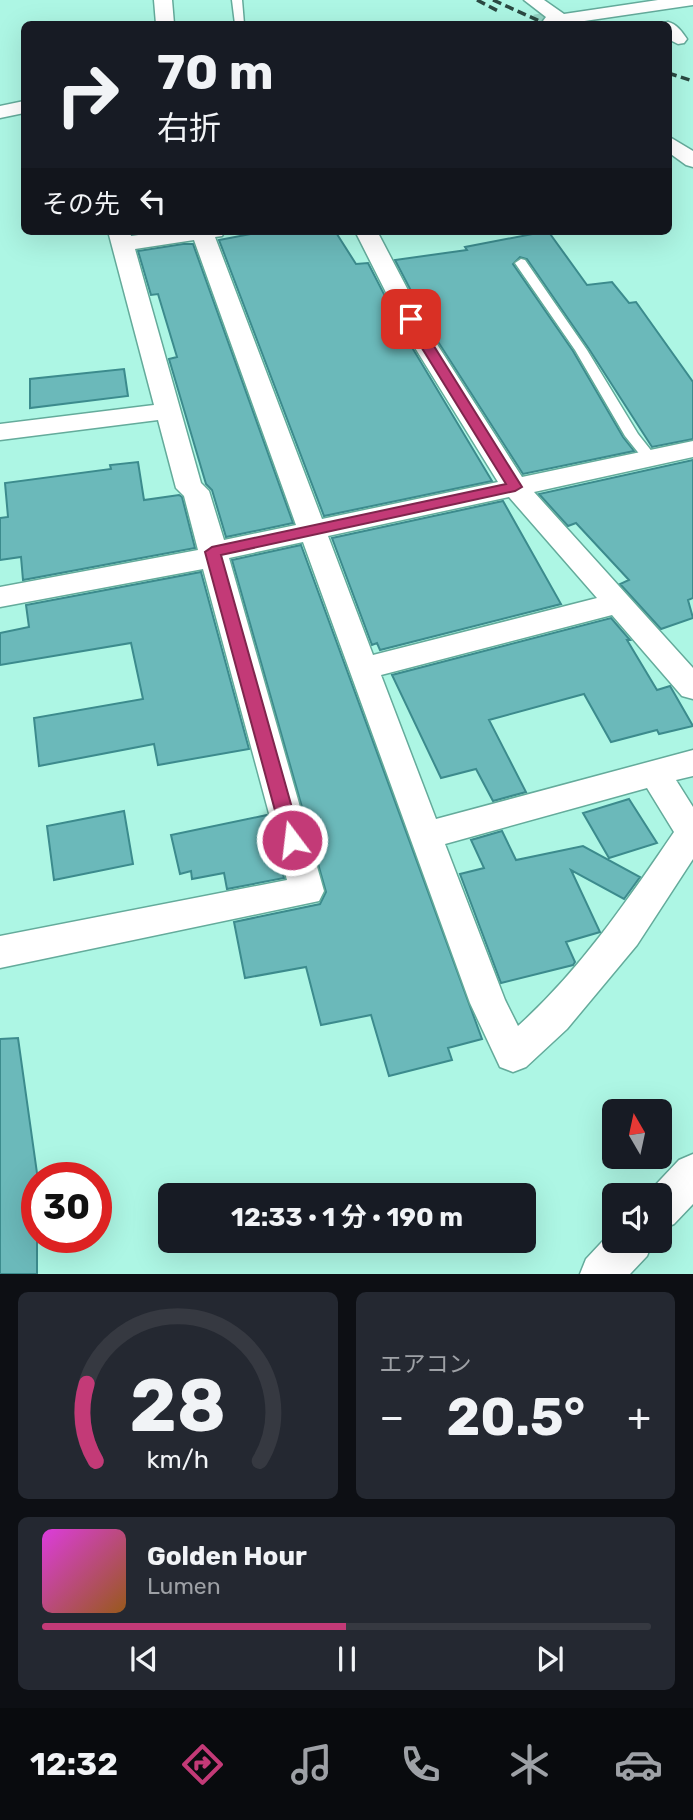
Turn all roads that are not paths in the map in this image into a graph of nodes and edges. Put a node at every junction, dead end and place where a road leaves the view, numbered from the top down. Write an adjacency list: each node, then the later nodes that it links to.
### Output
1 (163, 0): 6 (street)
2 (237, 0): 7 (lane)
3 (533, 0): 5 (street)
4 (693, 0): 5 (street)
5 (652, 6): 8 (street)
6 (164, 21)
7 (240, 21)
8 (664, 21)
9 (21, 108): 10 (street)
10 (0, 112)
11 (164, 235): 14 (street)
12 (207, 235): 21 (street)
13 (368, 235): 20 (street)
14 (121, 238): 16 (street)
15 (521, 263): 19 (lane)
16 (167, 411): 17 (street); 22 (street)
17 (0, 432)
18 (693, 449): 19 (street)
19 (650, 458): 20 (street)
20 (515, 487): 21 (street); 24 (street)
21 (313, 531): 22 (street); 25 (street)
22 (213, 554): 23 (street); 30 (street)
23 (0, 597)
24 (618, 603): 25 (street); 26 (street)
25 (363, 669): 29 (street)
26 (693, 688)
27 (693, 763): 28 (street)
28 (654, 774): 29 (street); 29 (street)
29 (425, 836)
30 (0, 952)
31 (693, 1174): 32 (street)
32 (672, 1197)
33 (621, 1253): 34 (street)
34 (601, 1274)

